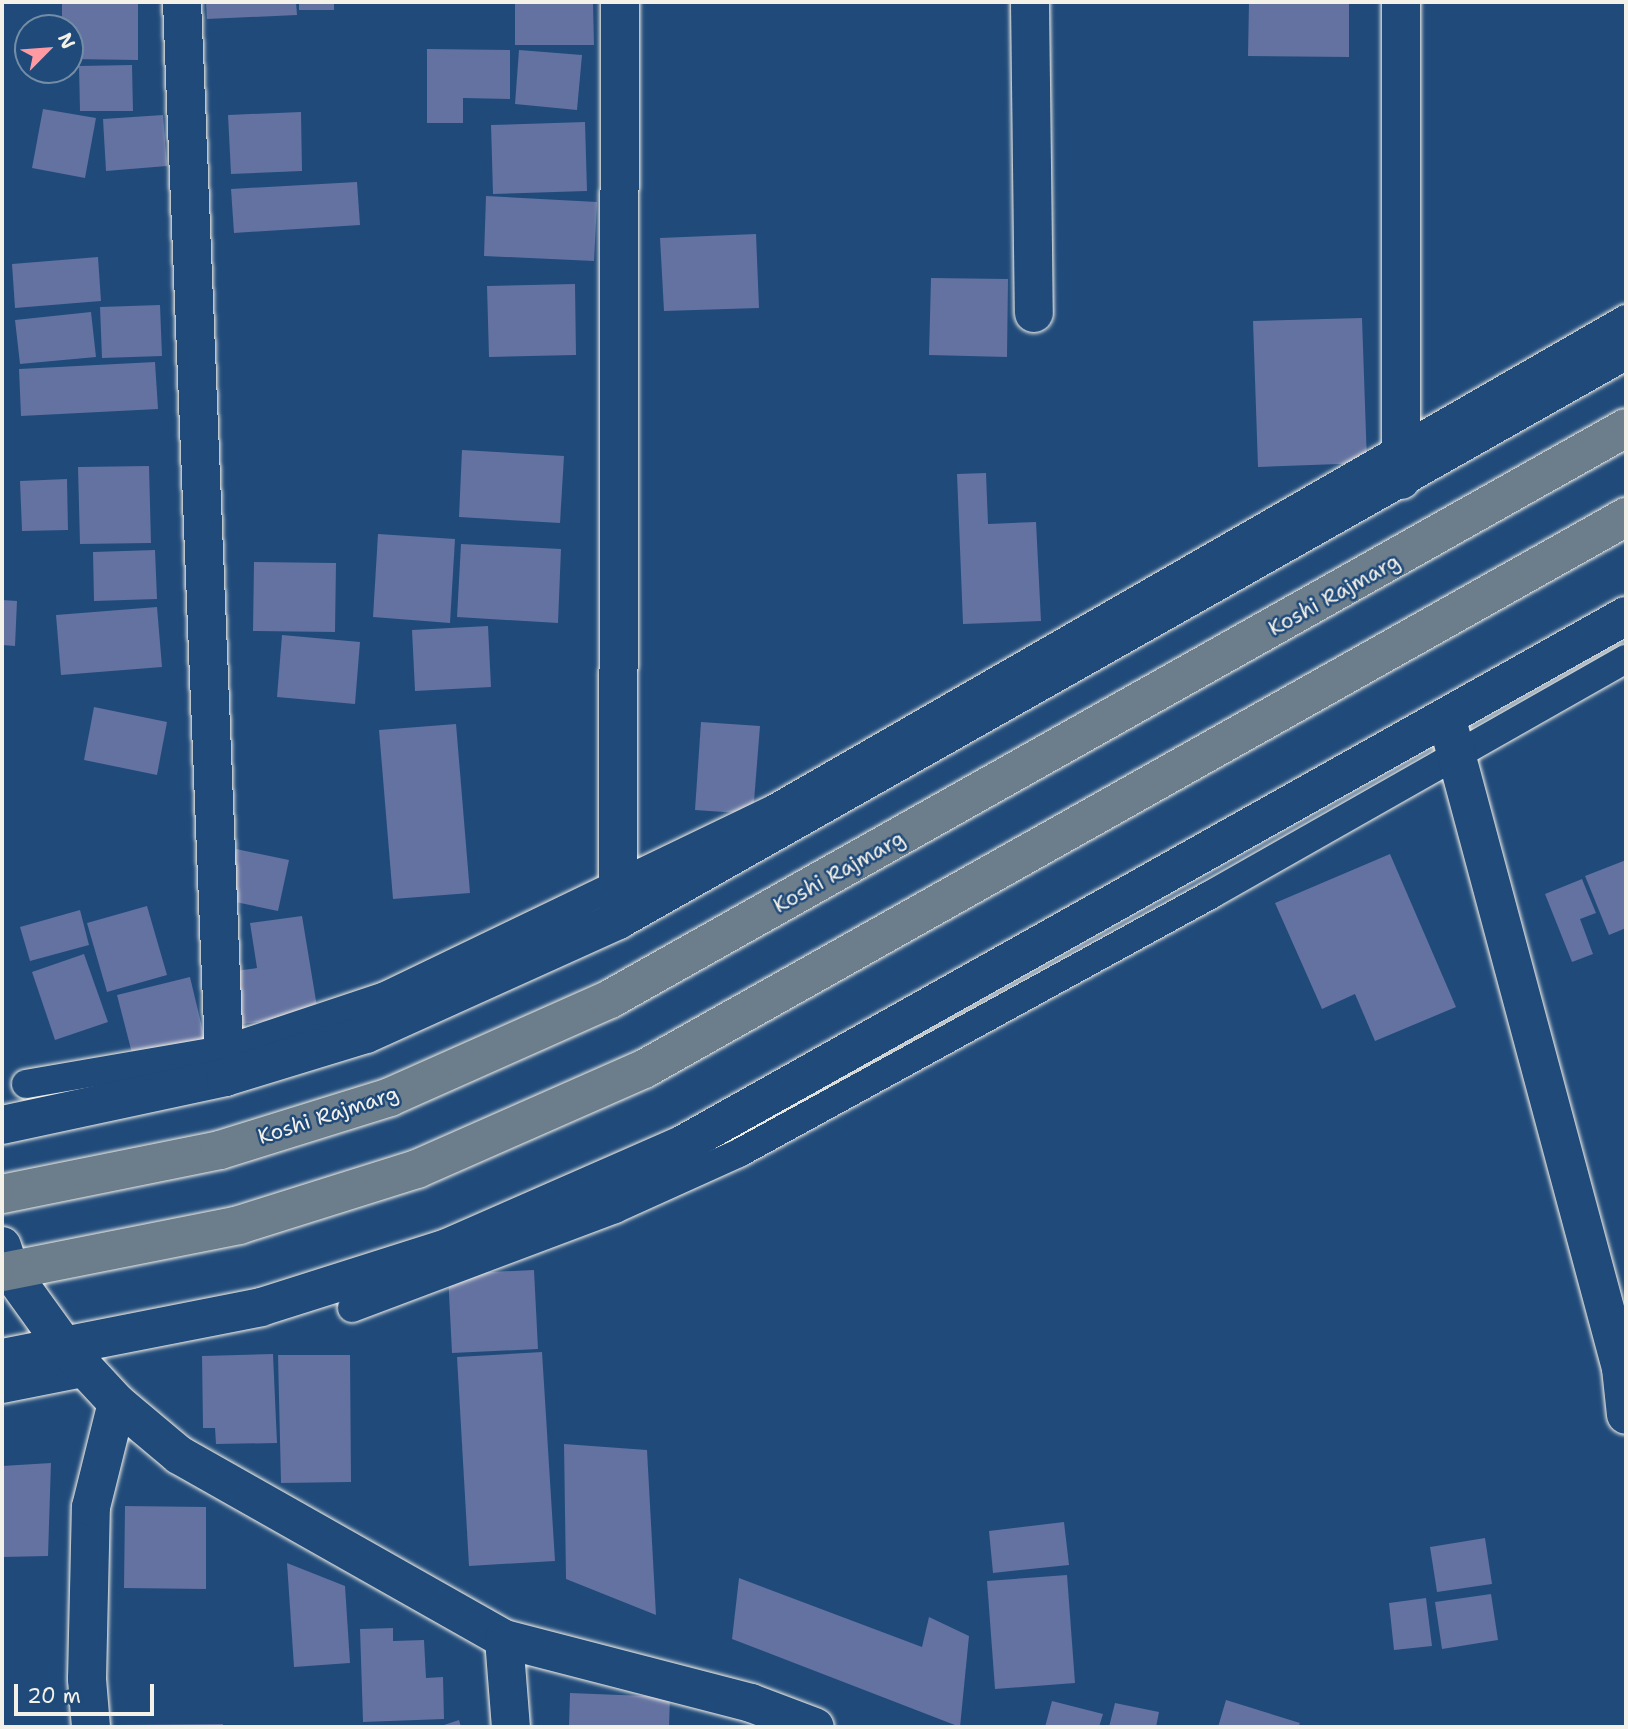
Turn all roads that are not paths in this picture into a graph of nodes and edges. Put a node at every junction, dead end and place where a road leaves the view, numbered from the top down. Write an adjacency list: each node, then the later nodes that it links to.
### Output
1 (182, 2): 16 (street)
2 (620, 2): 14 (street)
3 (1030, 2): 5 (street)
4 (1401, 2): 9 (street)
5 (1034, 313)
6 (1626, 319): 9 (lane)
7 (1626, 350): 9 (street)
8 (1626, 428): 19 (main road, Koshi Rajmarg)
9 (1401, 466): 14 (lane); 15 (street)
10 (1626, 517): 20 (main road)
11 (1626, 616): 13 (street)
12 (1626, 659): 13 (lane)
13 (1451, 738): 21 (lane); 23 (street); 26 (street)
14 (618, 881): 15 (street); 16 (lane)
15 (618, 920): 16 (street)
16 (224, 1063): 17 (lane); 18 (street)
17 (26, 1084)
18 (2, 1125)
19 (2, 1194)
20 (5, 1263): 23 (street)
21 (352, 1308)
22 (2, 1358): 23 (street)
23 (76, 1359): 24 (lane); 25 (street)
24 (2, 1389)
25 (117, 1403): 27 (street); 28 (street)
26 (1626, 1415)
27 (504, 1639): 29 (street); 30 (street)
28 (91, 1727)
29 (511, 1727)
30 (815, 1727)

